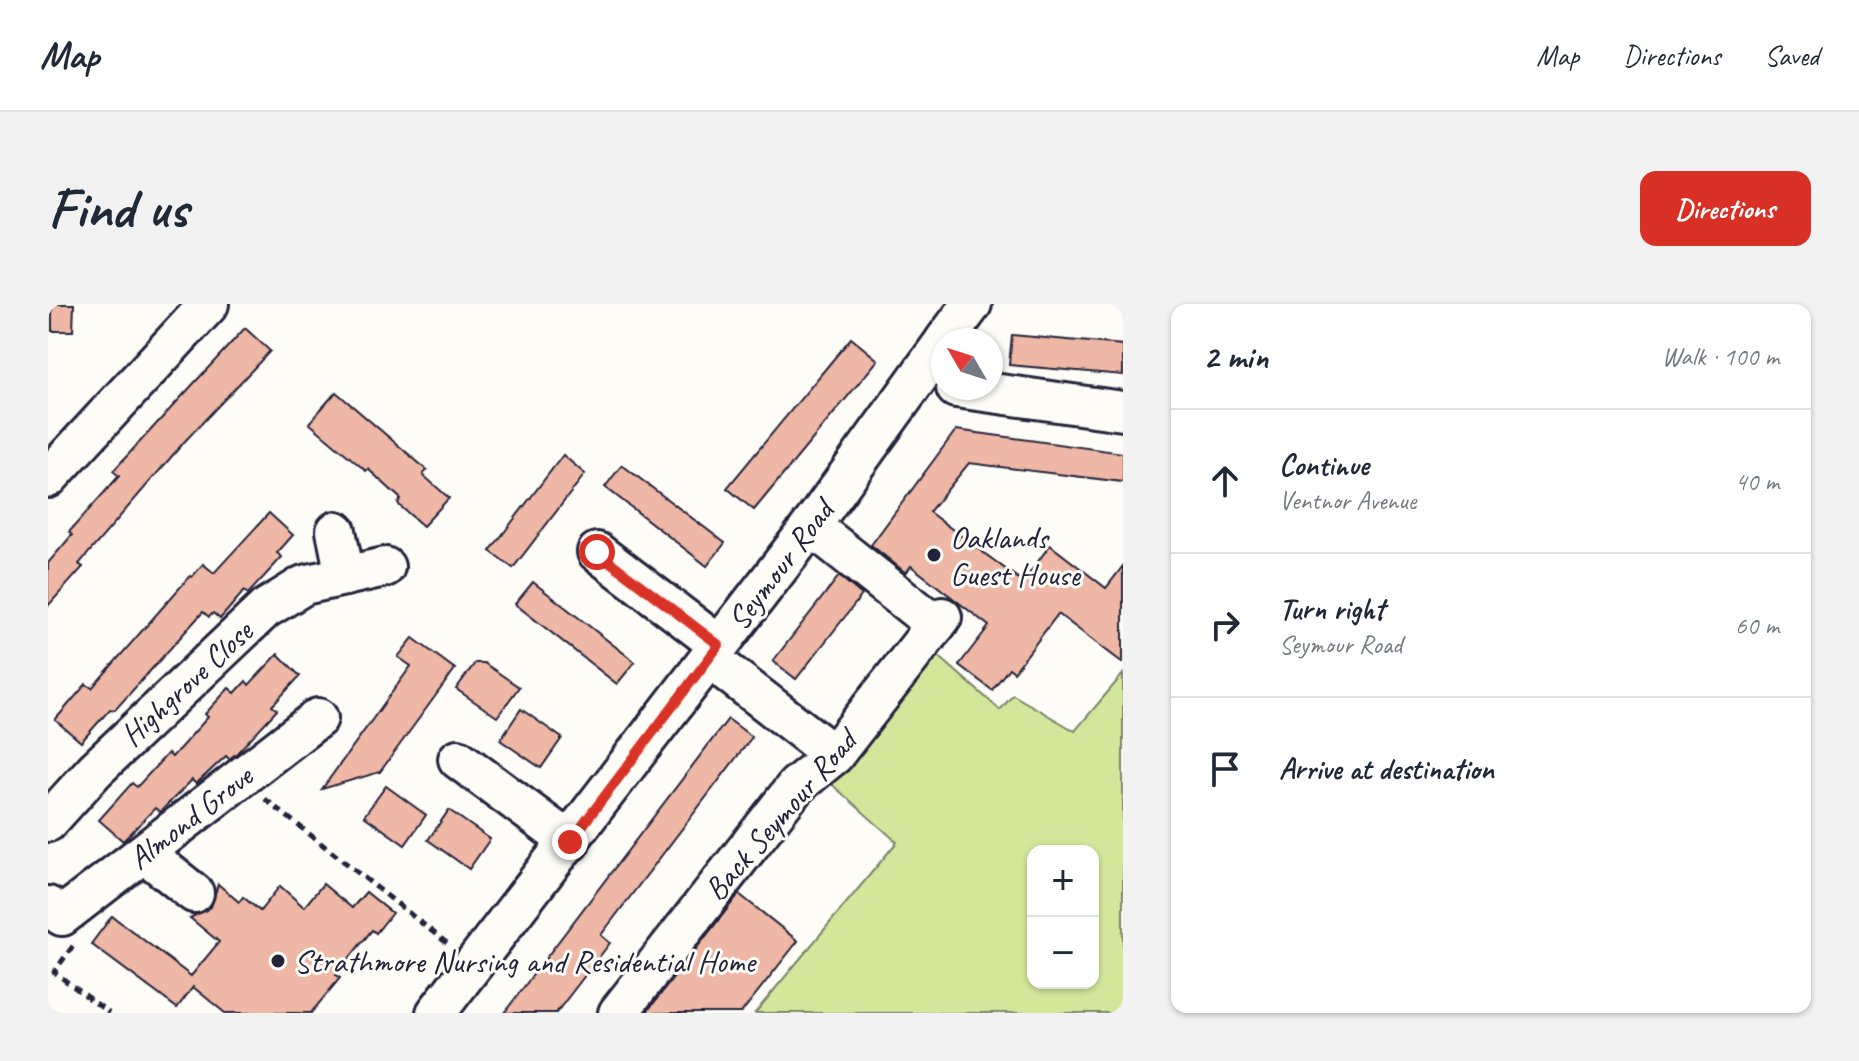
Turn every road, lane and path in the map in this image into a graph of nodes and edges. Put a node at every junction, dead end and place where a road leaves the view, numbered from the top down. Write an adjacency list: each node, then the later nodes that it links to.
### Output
1 (209, 304): 7 (street)
2 (972, 304): 3 (street, Seymour Road)
3 (957, 328)
4 (931, 368): 8 (street, Seymour Road)
5 (1003, 394): 6 (street)
6 (1123, 411)
7 (48, 478)
8 (811, 526): 13 (street, Seymour Road); 15 (street, Back Seymour Road)
9 (336, 531): 12 (street)
10 (597, 552): 13 (street)
11 (385, 567): 12 (street, Highgrove Close)
12 (345, 576): 18 (street, Highgrove Close)
13 (714, 652): 15 (street); 19 (street, Seymour Road)
14 (318, 718): 17 (street, Almond Grove)
15 (834, 755): 26 (street, Back Seymour Road)
16 (458, 759): 19 (street)
17 (240, 779): 20 (street, Almond Grove); 23 (path)
18 (48, 822)
19 (570, 842): 23 (street, Seymour Road)
20 (144, 853): 21 (street); 22 (street, Almond Grove)
21 (194, 893)
22 (55, 911): 24 (path)
23 (474, 964): 25 (street, Seymour Road)
24 (109, 1013)
25 (436, 1013)
26 (618, 1013)

